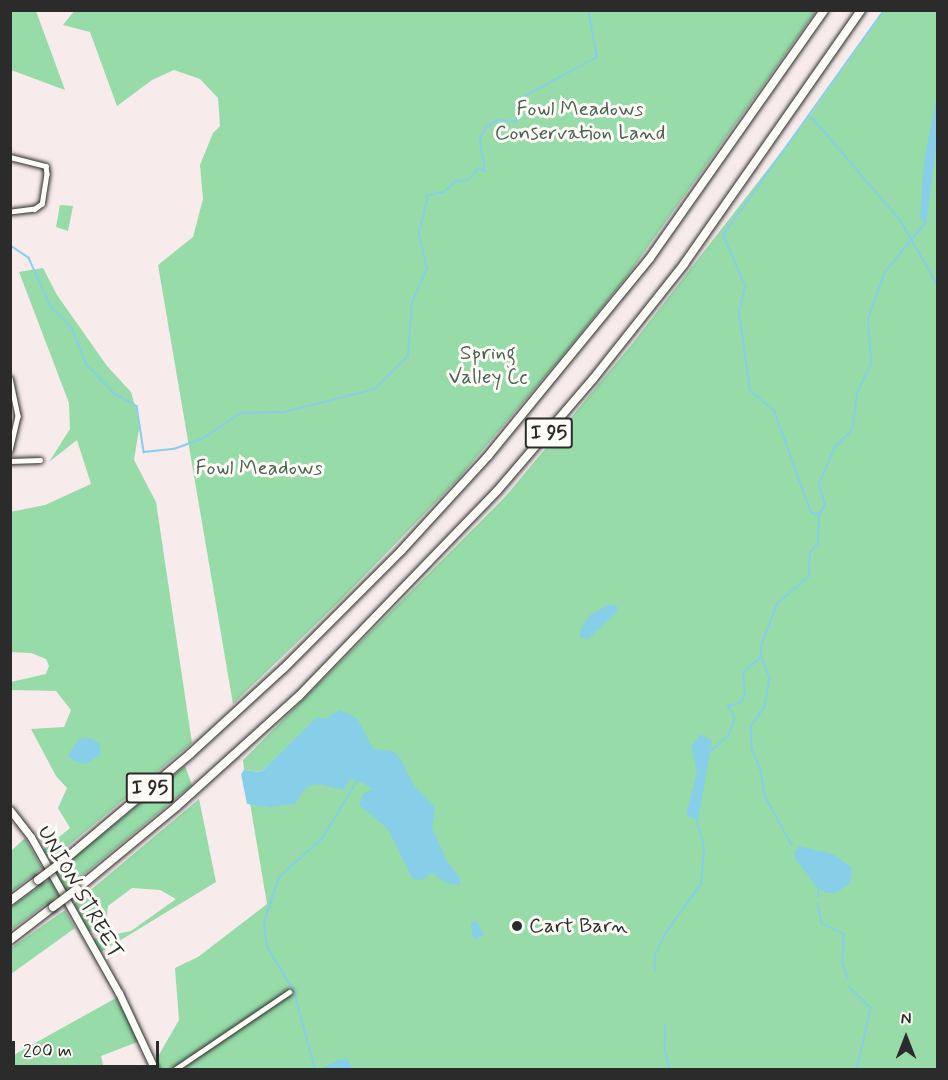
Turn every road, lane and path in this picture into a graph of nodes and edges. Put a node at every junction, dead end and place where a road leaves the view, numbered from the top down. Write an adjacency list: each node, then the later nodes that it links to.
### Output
1 (824, 10): 10 (highway, I 95, bridge)
2 (861, 10): 11 (highway, I 95, bridge)
3 (10, 157): 4 (street)
4 (10, 212)
5 (10, 378): 6 (street)
6 (10, 451)
7 (40, 460): 8 (street)
8 (10, 461)
9 (10, 810): 13 (main road, UNION STREET)
10 (10, 901)
11 (10, 940)
12 (289, 992): 14 (street)
13 (155, 1070)
14 (174, 1070)

